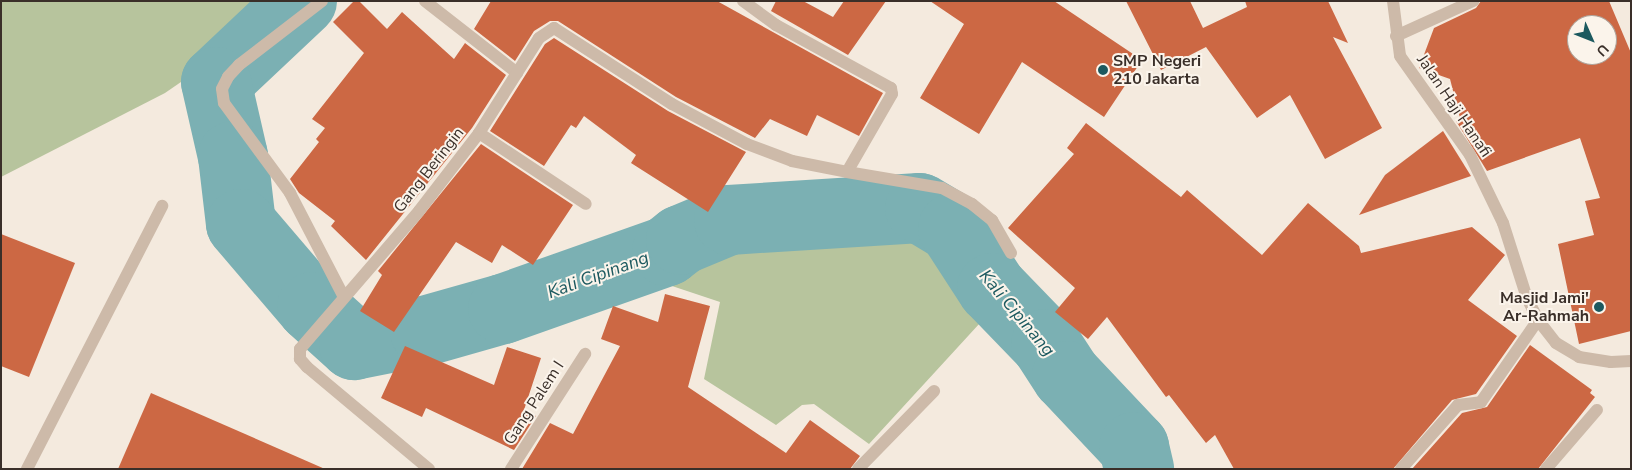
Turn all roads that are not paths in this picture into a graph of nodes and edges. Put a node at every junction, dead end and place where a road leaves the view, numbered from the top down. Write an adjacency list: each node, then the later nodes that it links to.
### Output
1 (322, 1): 13 (street)
2 (425, 1): 7 (street)
3 (743, 1): 9 (street)
4 (1393, 1): 6 (street, Jalan Haji Hanafi)
5 (1473, 1): 6 (street)
6 (1396, 36): 14 (street, Jalan Haji Hanafi)
7 (516, 73): 8 (street); 9 (street)
8 (479, 133): 10 (street, Gang Beringin); 13 (street, Gang Beringin)
9 (847, 172): 12 (street)
10 (586, 204)
11 (162, 206): 20 (street)
12 (1011, 253)
13 (342, 300): 21 (street, Gang Beringin)
14 (1538, 320): 16 (street, Jalan Haji Hanafi); 19 (street)
15 (585, 354): 22 (street, Gang Palem I)
16 (1631, 361)
17 (934, 391): 23 (street)
18 (1596, 410): 24 (street)
19 (1410, 466)
20 (27, 469)
21 (430, 469)
22 (511, 469)
23 (858, 469)
24 (1546, 469)

